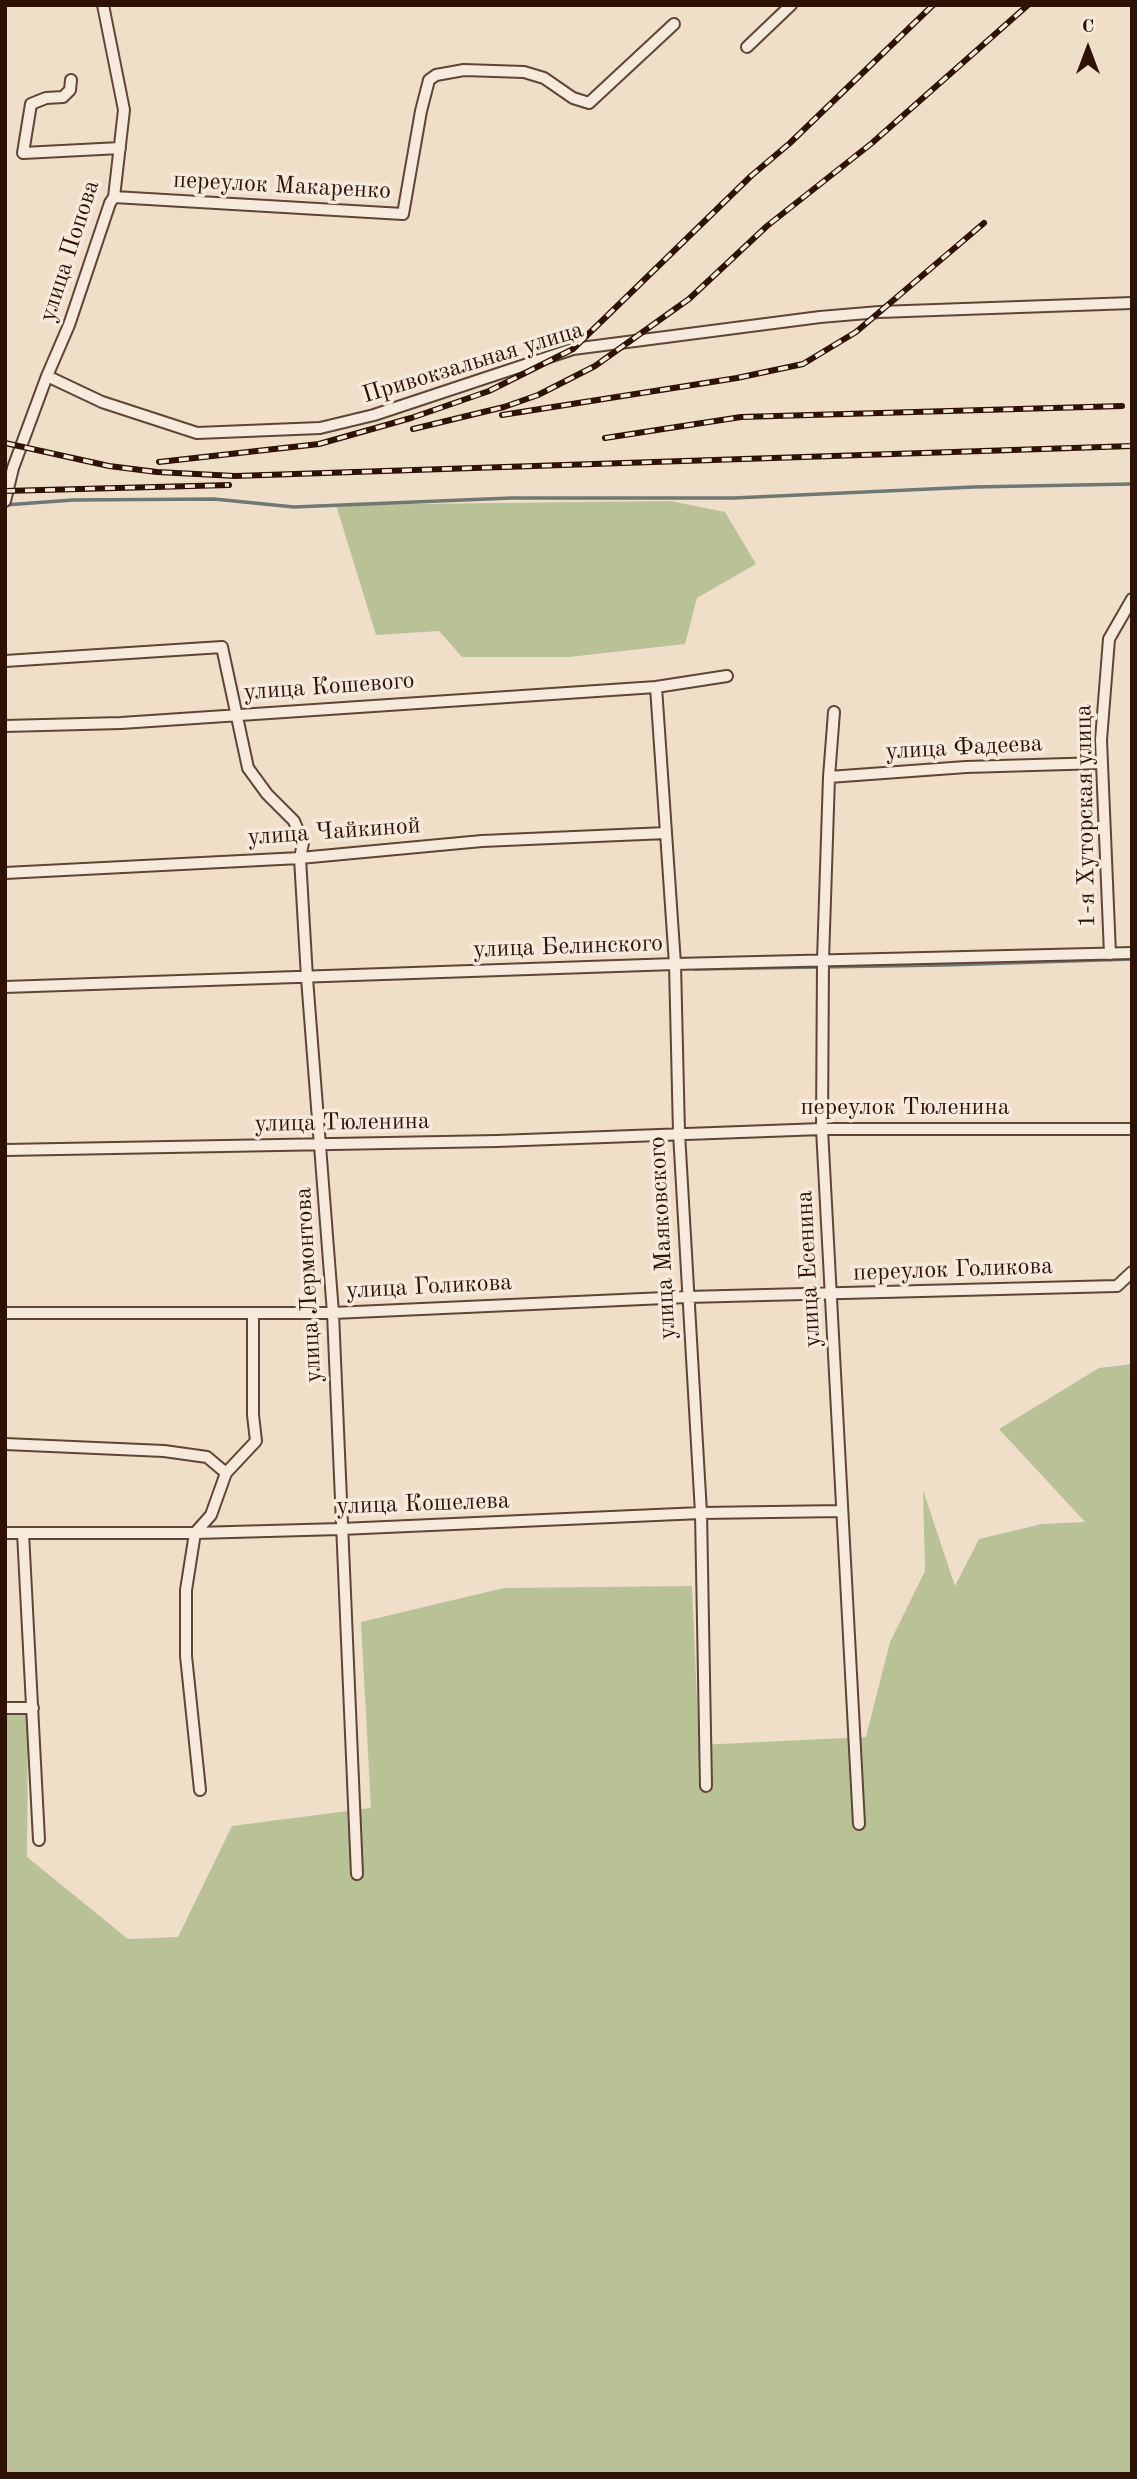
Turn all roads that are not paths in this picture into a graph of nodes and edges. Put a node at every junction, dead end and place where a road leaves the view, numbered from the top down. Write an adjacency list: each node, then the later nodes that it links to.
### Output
1 (791, 5): 4 (street)
2 (105, 6): 6 (street, улица Попова)
3 (674, 24): 7 (street, переулок Макаренко)
4 (747, 47)
5 (71, 80): 6 (street)
6 (120, 148): 7 (street, улица Попова)
7 (114, 197): 9 (street, улица Попова)
8 (1132, 303): 9 (street, Привокзальная улица)
9 (47, 376): 10 (street, улица Попова)
10 (9, 467): 11 (street, улица Попова)
11 (5, 501)
12 (1132, 598): 19 (street, 1-я Хуторская улица)
13 (5, 661): 17 (street, улица Лермонтова)
14 (727, 676): 15 (street, улица Кошевого)
15 (656, 687): 17 (street, улица Кошевого); 21 (street, улица Маяковского)
16 (834, 712): 20 (street, улица Есенина)
17 (237, 715): 18 (street, улица Кошевого); 22 (street, улица Лермонтова)
18 (5, 726)
19 (1101, 763): 20 (street, улица Фадеева); 25 (street, 1-я Хуторская улица)
20 (829, 776): 26 (street, улица Есенина)
21 (666, 833): 22 (street, улица Чайкиной); 27 (street, улица Маяковского)
22 (300, 858): 23 (street, улица Чайкиной); 28 (street, улица Лермонтова)
23 (5, 873)
24 (1132, 953): 25 (street, улица Белинского)
25 (1110, 954): 26 (street, улица Белинского)
26 (823, 960): 27 (street, улица Белинского); 30 (street, улица Есенина)
27 (675, 964): 28 (street, улица Белинского); 32 (street, улица Маяковского)
28 (307, 978): 29 (street, улица Белинского); 33 (street, улица Лермонтова)
29 (5, 987)
30 (822, 1129): 31 (street, переулок Тюленина); 32 (street, переулок Тюленина); 36 (street, улица Есенина)
31 (1132, 1129)
32 (679, 1133): 33 (street, улица Тюленина); 37 (street, улица Маяковского)
33 (321, 1144): 34 (street, улица Тюленина); 39 (street, улица Лермонтова)
34 (5, 1150)
35 (1132, 1272): 36 (street, переулок Голикова)
36 (831, 1294): 37 (street, переулок Голикова); 43 (street, улица Есенина)
37 (687, 1297): 39 (street, улица Голикова); 44 (street, улица Маяковского)
38 (5, 1313): 40 (street, улица Голикова)
39 (333, 1313): 40 (street, улица Голикова); 45 (street, улица Лермонтова)
40 (253, 1314): 42 (street)
41 (5, 1444): 42 (street)
42 (226, 1473): 48 (street)
43 (842, 1511): 44 (street, улица Кошелева); 53 (street, улица Есенина)
44 (701, 1513): 45 (street, улица Кошелева); 51 (street, улица Маяковского)
45 (341, 1529): 48 (street, улица Кошелева); 55 (street, улица Лермонтова)
46 (5, 1532): 47 (street, улица Кошелева)
47 (23, 1533): 48 (street, улица Кошелева); 50 (street)
48 (195, 1533): 52 (street)
49 (5, 1708): 50 (street)
50 (33, 1708): 54 (street)
51 (706, 1787)
52 (200, 1790)
53 (859, 1824)
54 (39, 1840)
55 (357, 1874)

